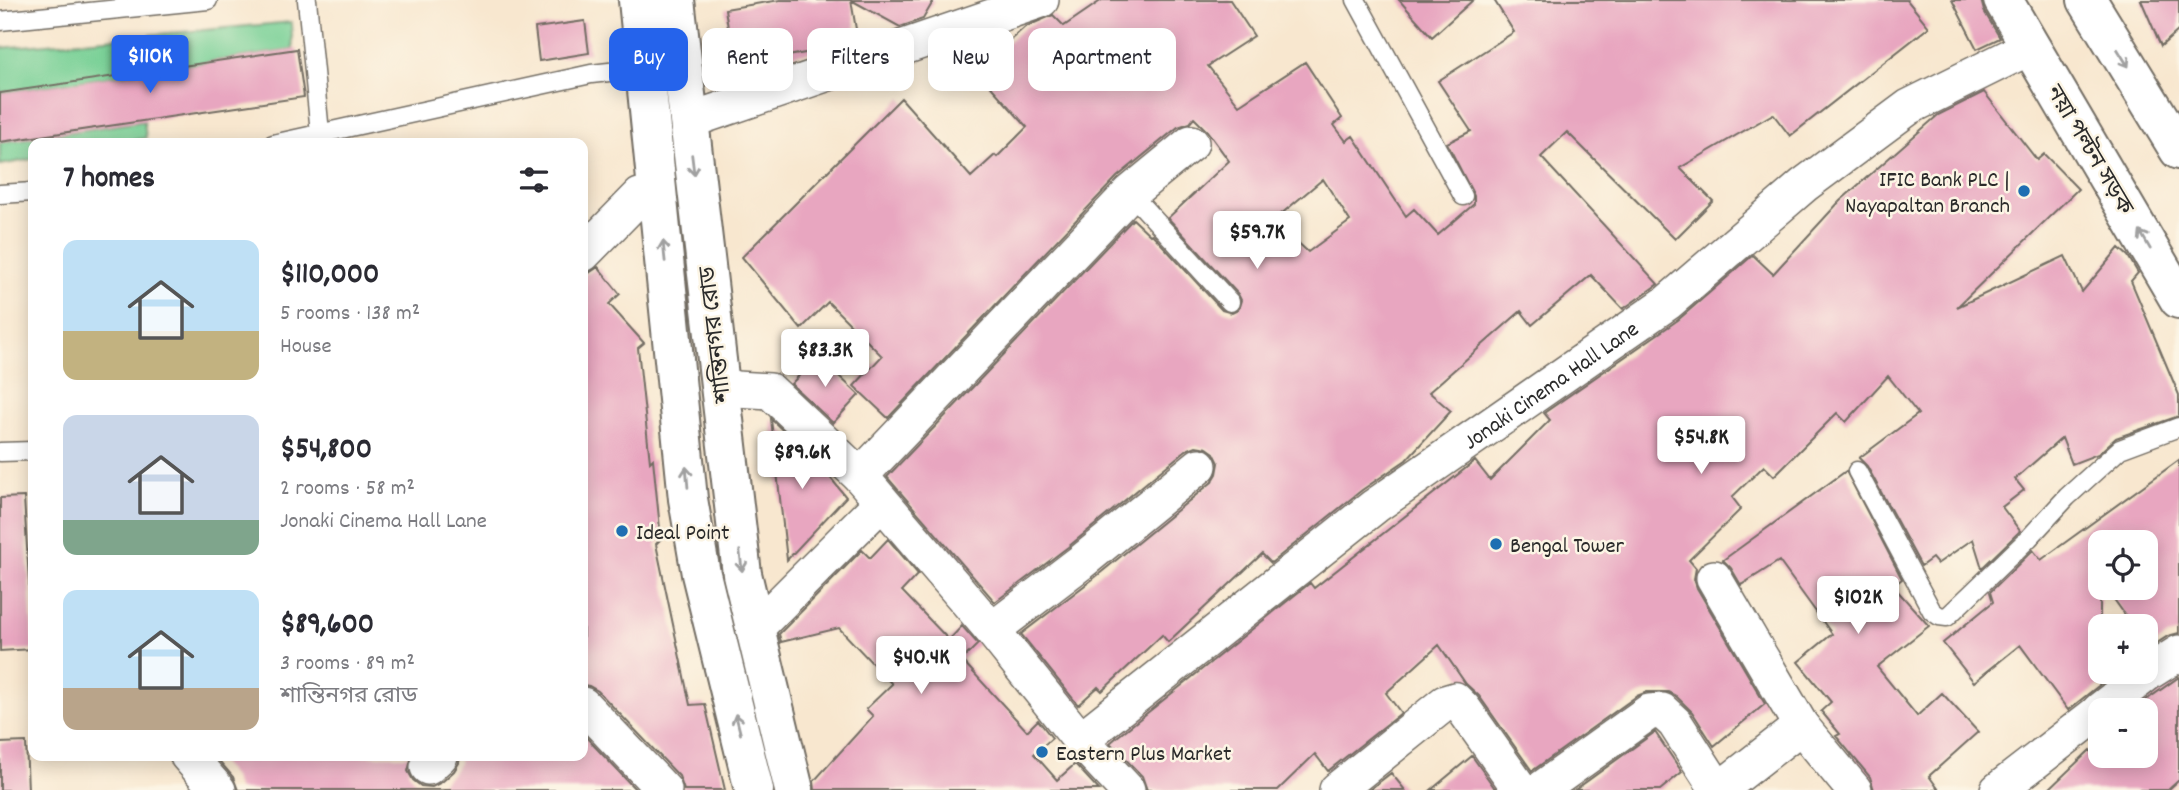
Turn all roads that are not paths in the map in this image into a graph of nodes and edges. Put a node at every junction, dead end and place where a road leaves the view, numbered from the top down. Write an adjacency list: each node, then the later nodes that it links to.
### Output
1 (208, 0): 9 (lane)
2 (307, 0): 17 (lane)
3 (638, 0): 10 (main road, শান্তিনগর রোড)
4 (674, 0): 11 (main road, শান্তিনগর রোড)
5 (1041, 0): 16 (street)
6 (1356, 0): 25 (lane)
7 (2003, 0): 12 (main road, নয়া পল্টন সড়ক)
8 (2087, 0): 19 (main road, one-way to 19)
9 (0, 21)
10 (648, 28)
11 (669, 28)
12 (2030, 47): 27 (main road, নয়া পল্টন সড়ক, one-way to 12); 45 (street, Jonaki Cinema Hall Lane)
13 (609, 72): 17 (lane)
14 (662, 91): 24 (main road, শান্তিনগর রোড)
15 (674, 91): 16 (main road, শান্তিনগর রোড)
16 (688, 121): 29 (main road, শান্তিনগর রোড, one-way to 29)
17 (320, 133): 18 (lane)
18 (299, 138)
19 (2176, 138)
20 (1191, 143): 22 (street)
21 (28, 192): 23 (lane)
22 (1130, 193): 28 (lane); 35 (street)
23 (0, 194)
24 (658, 195): 26 (street); 49 (main road, শান্তিনগর রোড, one-way to 24)
25 (1463, 196)
26 (588, 249)
27 (2179, 299)
28 (1230, 302)
29 (720, 388): 35 (street); 38 (main road, শান্তিনগর রোড, one-way to 38)
30 (2179, 426): 34 (lane)
31 (28, 451): 32 (lane)
32 (0, 452)
33 (1199, 466): 39 (street)
34 (1857, 471)
35 (860, 476): 36 (street)
36 (882, 502): 38 (street); 39 (street)
37 (1714, 578): 44 (street)
38 (755, 629): 50 (main road, শান্তিনগর রোড)
39 (992, 630): 45 (street)
40 (2179, 653): 41 (street)
41 (2116, 698)
42 (588, 710): 48 (street)
43 (2088, 720): 57 (street)
44 (1801, 726): 55 (street); 56 (street)
45 (1080, 740): 51 (street)
46 (192, 761): 47 (street)
47 (218, 790)
48 (664, 790)
49 (754, 790)
50 (794, 790)
51 (1126, 790)
52 (1337, 790): 53 (street)
53 (1523, 790)
54 (1541, 790): 55 (street)
55 (1718, 790)
56 (1854, 790)
57 (1998, 790)

